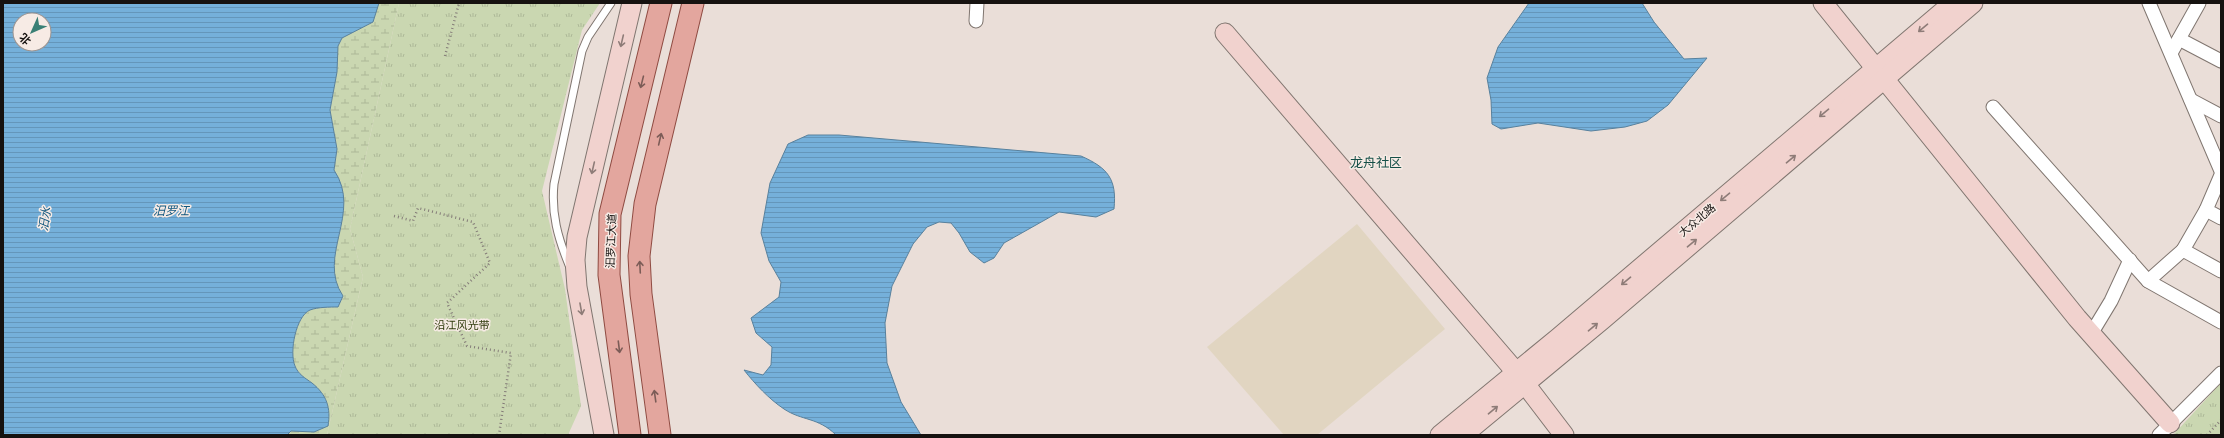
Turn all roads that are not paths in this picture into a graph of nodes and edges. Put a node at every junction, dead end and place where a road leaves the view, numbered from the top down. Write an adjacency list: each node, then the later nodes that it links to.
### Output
1 (611, 3): 28 (lane)
2 (632, 3): 28 (main road, one-way to 28)
3 (662, 3): 35 (main road, 汨罗江大道, one-way to 35)
4 (693, 3): 36 (main road, one-way to 4)
5 (977, 3): 11 (street)
6 (1823, 3): 16 (main road)
7 (1953, 3): 16 (main road, 大众北路, one-way to 16)
8 (1973, 3): 16 (main road, 大众北路)
9 (2149, 3): 14 (street)
10 (2199, 3): 13 (street)
11 (976, 21)
12 (1225, 33): 32 (main road)
13 (2179, 39): 14 (street); 15 (street)
14 (2172, 53): 17 (street)
15 (2221, 61)
16 (1881, 74): 30 (main road); 32 (main road, 大众北路)
17 (2191, 100): 19 (street); 20 (street)
18 (1993, 107): 25 (street)
19 (2221, 116)
20 (2221, 171)
21 (2221, 175): 22 (street)
22 (2206, 210): 23 (street); 24 (street)
23 (2221, 218)
24 (2183, 250): 26 (street); 27 (street)
25 (2130, 260): 27 (street); 30 (street)
26 (2221, 271)
27 (2148, 281): 29 (street)
28 (577, 287): 34 (main road, one-way to 34)
29 (2221, 322)
30 (2091, 334): 33 (main road)
31 (2221, 373): 33 (street)
32 (1521, 378): 37 (main road, 大众北路); 38 (main road, 大众北路, one-way to 32); 39 (main road)
33 (2165, 429)
34 (604, 435)
35 (630, 435)
36 (660, 435)
37 (1440, 435)
38 (1463, 435)
39 (1564, 435)

